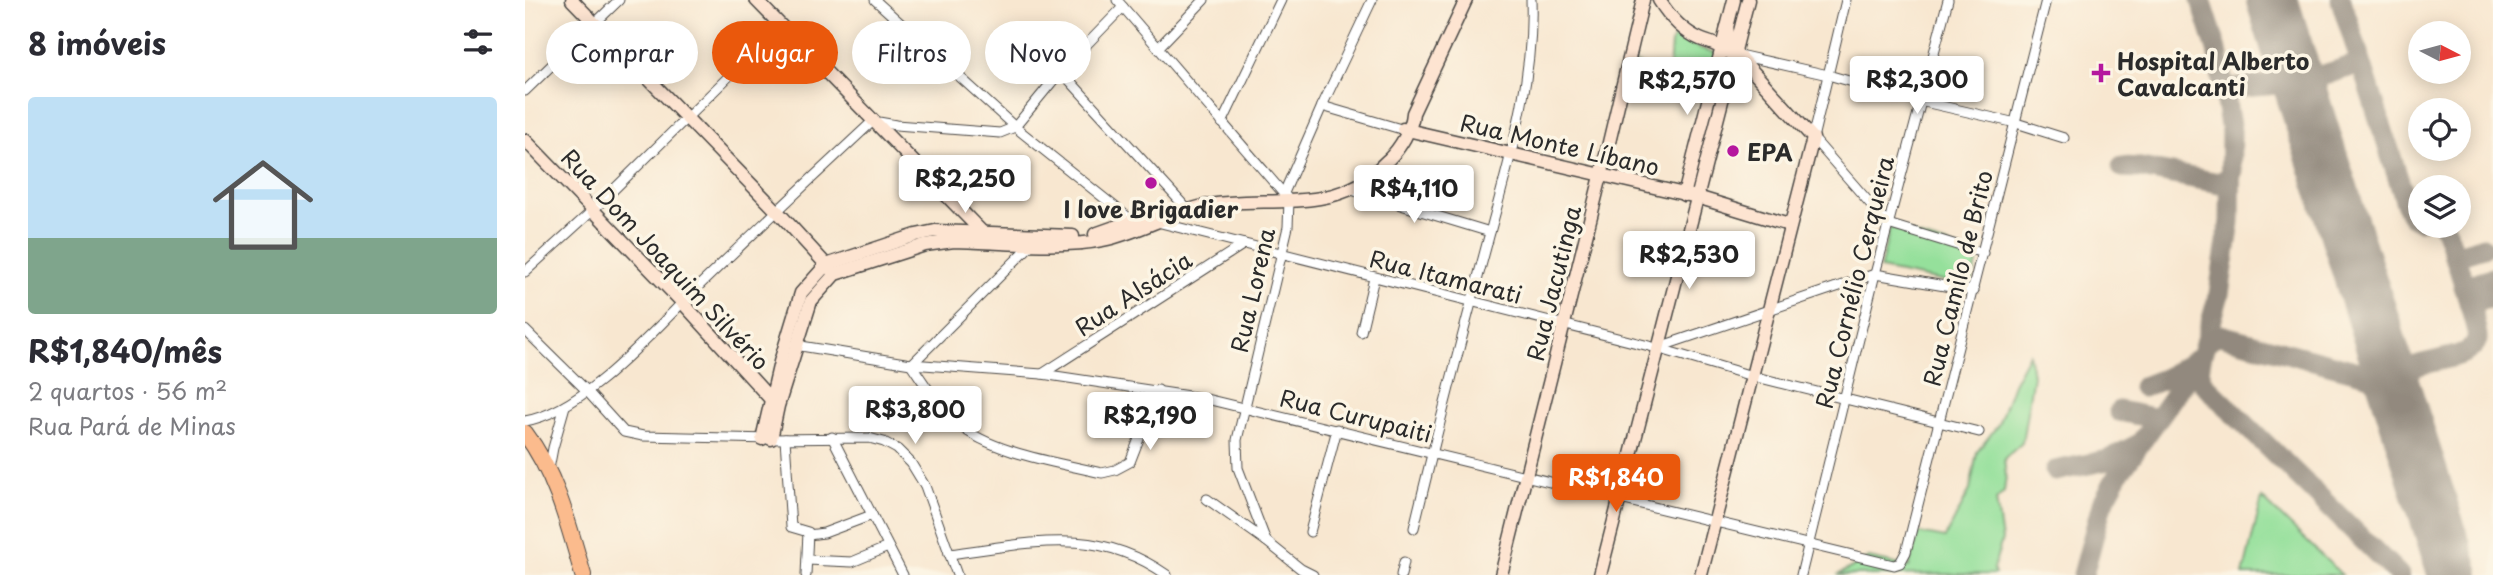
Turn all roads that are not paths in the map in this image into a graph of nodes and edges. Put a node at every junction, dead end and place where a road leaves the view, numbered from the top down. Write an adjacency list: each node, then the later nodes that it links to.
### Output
1 (572, 0): 18 (street)
2 (619, 0): 19 (street)
3 (757, 0): 20 (street)
4 (875, 0): 40 (street)
5 (1204, 0): 24 (street)
6 (1281, 0): 38 (street)
7 (1372, 0): 35 (street, Rua Lorena)
8 (1467, 0): 41 (street)
9 (1531, 0): 45 (street)
10 (1643, 0): 46 (street, Rua Jacutinga)
11 (1659, 0): 23 (street)
12 (1734, 0): 21 (street)
13 (1748, 0): 25 (street)
14 (1846, 0): 27 (street)
15 (1948, 0): 34 (street, Rua Cornélio Cerqueira)
16 (2046, 0): 39 (street, Rua Camilo de Brito)
17 (1120, 3): 22 (street); 24 (street)
18 (592, 21)
19 (598, 21)
20 (777, 21)
21 (1727, 27): 23 (street); 25 (street)
22 (1091, 37)
23 (1721, 47): 25 (street); 49 (street)
24 (1157, 48): 38 (street)
25 (1734, 57): 27 (street); 42 (street); 49 (street)
26 (546, 71): 33 (street)
27 (1828, 75): 34 (street); 42 (street)
28 (654, 84): 36 (street)
29 (720, 84): 36 (street)
30 (838, 84): 37 (street)
31 (1051, 84): 40 (street)
32 (1072, 84): 50 (street)
33 (525, 91)
34 (1920, 101): 39 (street); 55 (street, Rua Cornélio Cerqueira)
35 (1321, 106): 41 (street, Rua Monte Líbano); 48 (street, Rua Lorena)
36 (686, 117): 51 (street); 52 (street)
37 (873, 121): 40 (street); 52 (street); 58 (street)
38 (1222, 123): 48 (street)
39 (2015, 123): 43 (street); 61 (street, Rua Camilo de Brito)
40 (1015, 127): 54 (street)
41 (1404, 130): 45 (street, Rua Monte Líbano); 47 (street); 48 (street)
42 (1813, 138): 55 (street); 56 (street)
43 (2064, 138)
44 (525, 140): 51 (street, Rua Dom Joaquim Silvério)
45 (1511, 153): 46 (street, Rua Monte Líbano); 57 (street)
46 (1601, 176): 49 (street, Rua Monte Líbano); 71 (street, Rua Jacutinga)
47 (1347, 189): 48 (street); 57 (street)
48 (1287, 196): 50 (street); 62 (street, Rua Lorena)
49 (1691, 196): 56 (street, Rua Monte Líbano); 75 (street)
50 (1185, 207): 53 (street)
51 (592, 211): 64 (street); 68 (street, Rua Dom Joaquim Silvério)
52 (777, 211): 63 (street); 68 (street)
53 (1154, 218): 54 (street); 59 (street); 60 (street, Rua Itamarati)
54 (1134, 222): 59 (street)
55 (1888, 224): 61 (street); 65 (street, Rua Cornélio Cerqueira)
56 (1789, 225): 70 (street)
57 (1490, 232): 69 (street)
58 (982, 237): 59 (street); 63 (street)
59 (1035, 238): 76 (street)
60 (1244, 244): 62 (street, Rua Itamarati); 77 (street, Rua Alsácia)
61 (1983, 253): 67 (street, Rua Camilo de Brito)
62 (1281, 254): 66 (street, Rua Itamarati); 84 (street, Rua Lorena)
63 (831, 270): 74 (street); 82 (street)
64 (525, 272)
65 (1875, 274): 67 (street); 70 (street); 81 (street, Rua Cornélio Cerqueira)
66 (1374, 278): 69 (street, Rua Itamarati); 73 (street)
67 (1973, 291): 86 (street, Rua Camilo de Brito)
68 (682, 302): 79 (street); 82 (street, Rua Dom Joaquim Silvério)
69 (1471, 302): 71 (street, Rua Itamarati); 94 (street)
70 (1769, 310): 75 (street); 78 (street)
71 (1564, 324): 75 (street, Rua Itamarati); 96 (street, Rua Jacutinga)
72 (525, 330): 79 (street)
73 (1361, 332)
74 (795, 345): 76 (street, Rua Curupaiti); 82 (street)
75 (1657, 348): 78 (street, Rua Itamarati); 98 (street)
76 (912, 363): 77 (street, Rua Curupaiti); 80 (street)
77 (1042, 374): 80 (street, Rua Curupaiti)
78 (1752, 376): 81 (street, Rua Itamarati); 100 (street)
79 (586, 390): 83 (street); 92 (street)
80 (1159, 390): 84 (street, Rua Curupaiti)
81 (1844, 398): 86 (street, Rua Itamarati); 105 (street, Rua Cornélio Cerqueira)
82 (774, 403): 87 (street); 92 (street)
83 (565, 406): 85 (street); 95 (street)
84 (1244, 408): 88 (street, Rua Curupaiti); 104 (street, Rua Lorena)
85 (525, 421)
86 (1940, 422): 89 (street, Rua Itamarati); 110 (street, Rua Camilo de Brito)
87 (774, 423): 92 (street); 93 (street)
88 (1337, 429): 94 (street, Rua Curupaiti); 102 (street)
89 (1979, 432)
90 (525, 433): 95 (highway)
91 (832, 437): 93 (street); 99 (street); 107 (street)
92 (766, 439): 93 (street)
93 (785, 439): 103 (street)
94 (1432, 453): 96 (street, Rua Curupaiti); 101 (street)
95 (549, 473): 111 (highway)
96 (1525, 477): 98 (street, Rua Curupaiti); 118 (street, Rua Jacutinga)
97 (1207, 499): 104 (street)
98 (1619, 499): 100 (street, Rua Curupaiti); 119 (street)
99 (872, 515): 103 (street); 106 (street)
100 (1715, 521): 105 (street, Rua Curupaiti); 120 (street)
101 (1414, 528)
102 (1310, 532)
103 (807, 535): 108 (street)
104 (1266, 541): 116 (street)
105 (1808, 544): 110 (street, Rua Curupaiti); 121 (street, Rua Cornélio Cerqueira)
106 (888, 547): 108 (street); 113 (street)
107 (949, 554): 114 (street); 115 (street)
108 (807, 560): 112 (street)
109 (1404, 562): 117 (street)
110 (1900, 563)
111 (583, 575)
112 (806, 575)
113 (903, 575)
114 (957, 575)
115 (1167, 575)
116 (1313, 575)
117 (1401, 575)
118 (1501, 575)
119 (1600, 575)
120 (1701, 575)
121 (1801, 575)

